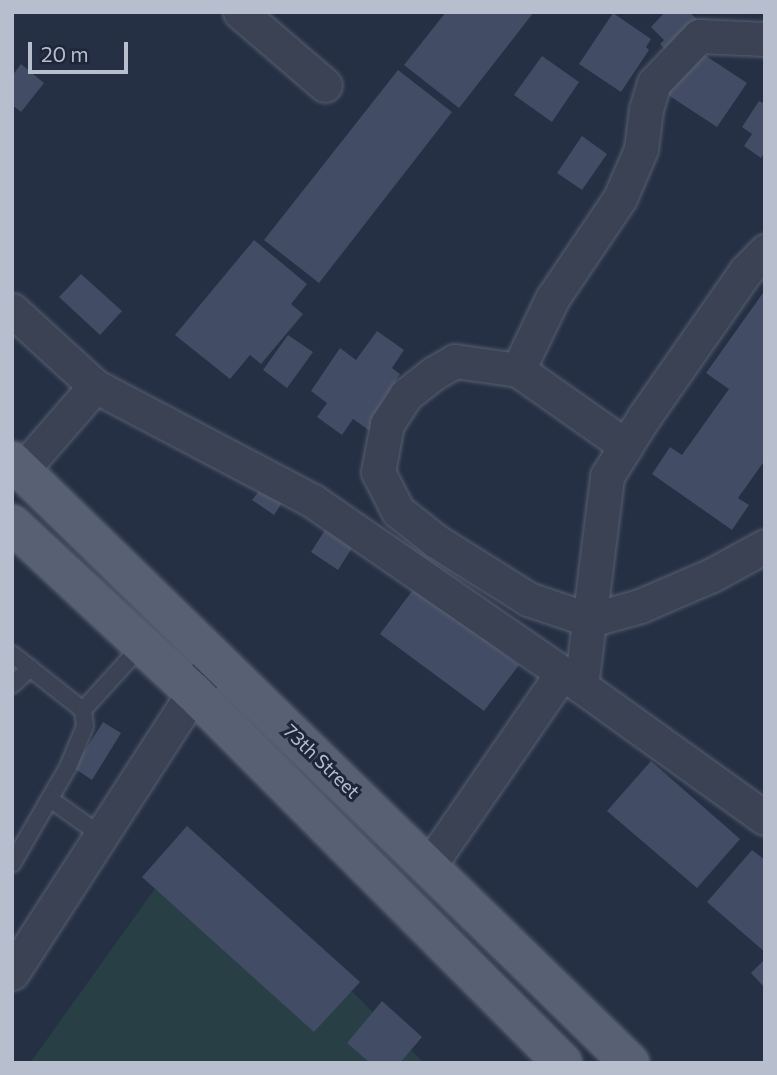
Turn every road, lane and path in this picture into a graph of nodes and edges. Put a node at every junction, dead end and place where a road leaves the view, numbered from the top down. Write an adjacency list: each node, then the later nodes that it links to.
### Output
1 (240, 12): 3 (street)
2 (765, 39): 6 (street)
3 (325, 86)
4 (765, 251): 8 (street)
5 (12, 310): 7 (street)
6 (518, 370): 8 (street); 12 (street)
7 (95, 386): 9 (street); 17 (street)
8 (626, 446): 12 (street)
9 (17, 466): 15 (main road, 73th Street)
10 (12, 524): 13 (main road)
11 (757, 558): 12 (street)
12 (590, 620): 17 (street)
13 (142, 645): 19 (main road); 20 (lane)
14 (12, 654): 16 (lane)
15 (217, 659): 19 (street); 25 (main road, 73th Street)
16 (30, 668): 18 (lane); 20 (lane)
17 (572, 679): 22 (street); 25 (street)
18 (12, 685)
19 (192, 691): 23 (street); 27 (main road)
20 (83, 710): 21 (lane)
21 (50, 799): 23 (lane); 24 (lane)
22 (765, 818)
23 (103, 836): 26 (street)
24 (12, 864)
25 (429, 866): 28 (main road, 73th Street)
26 (12, 974)
27 (563, 1063)
28 (630, 1063)

